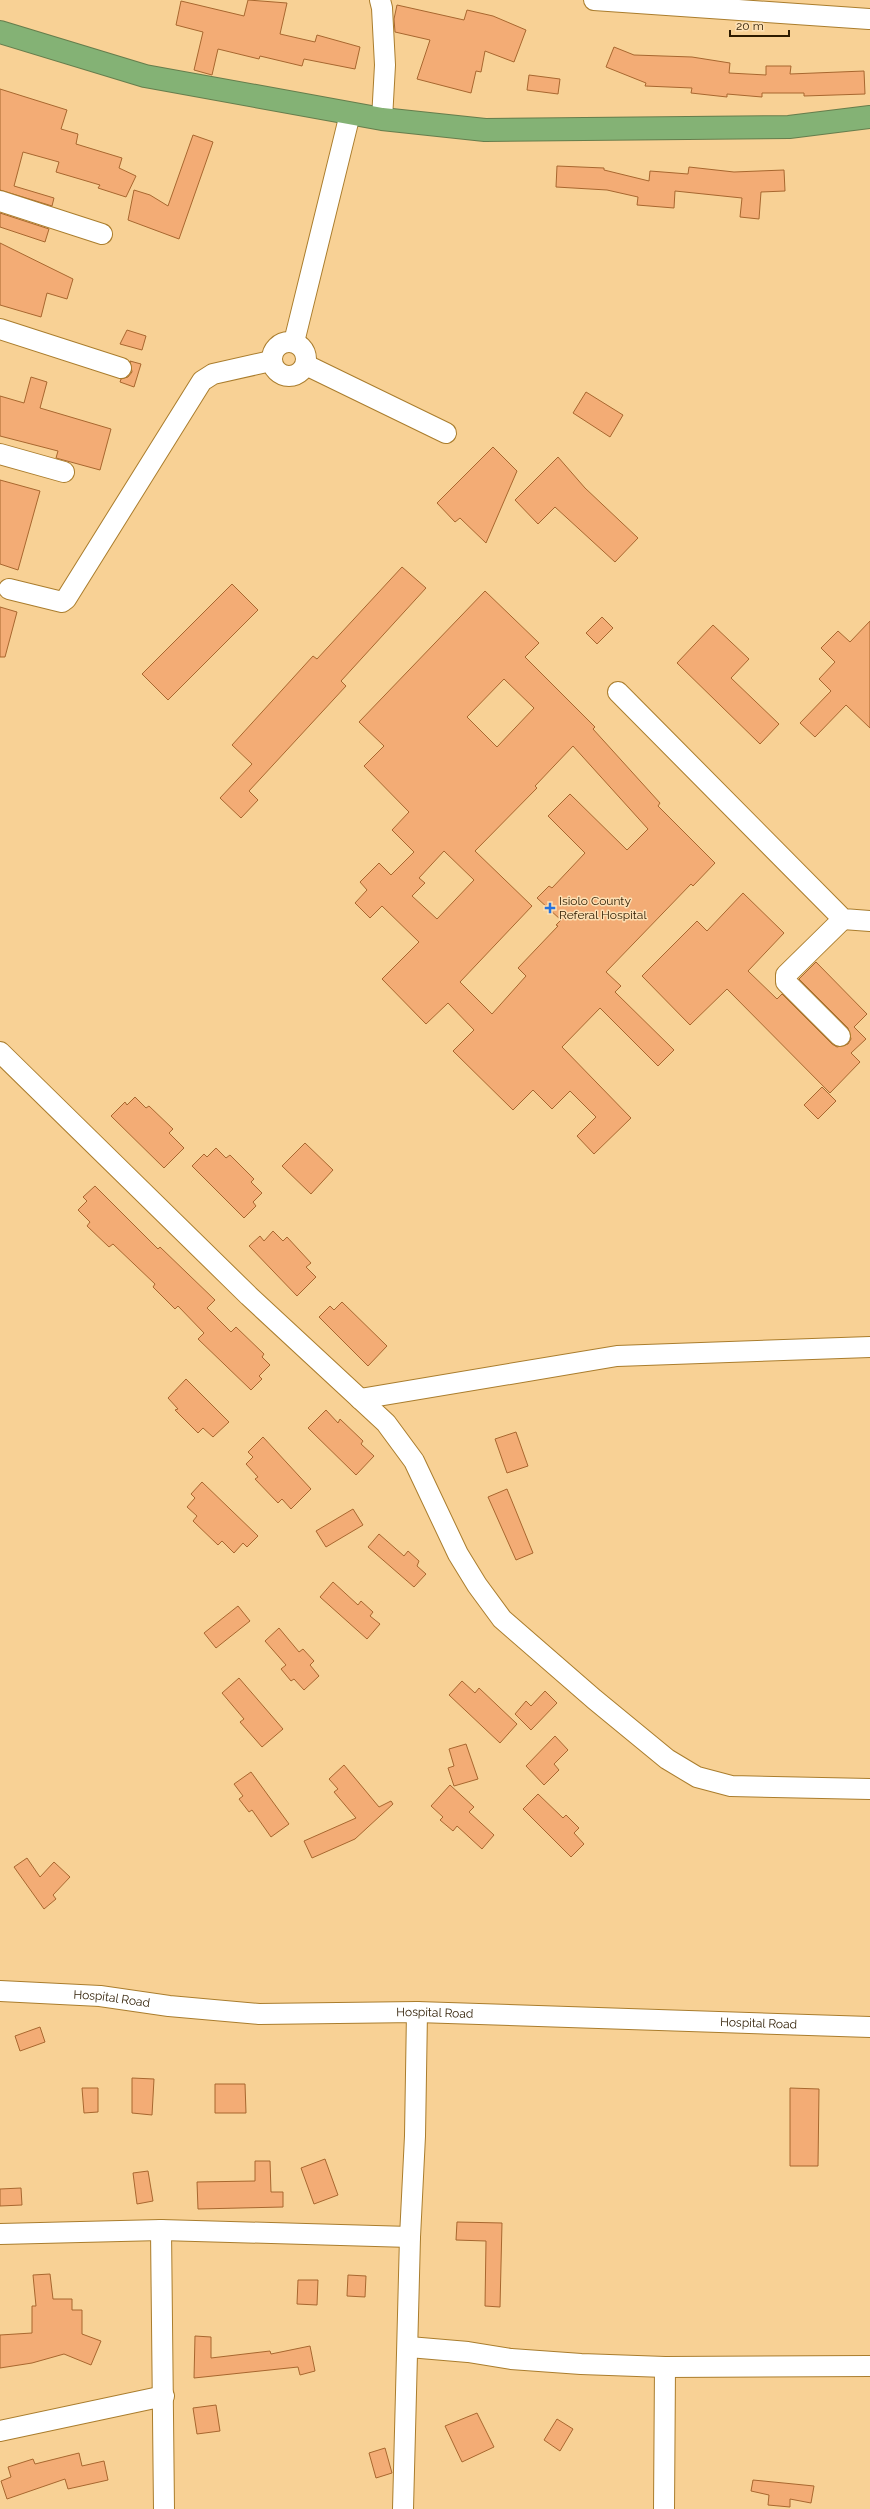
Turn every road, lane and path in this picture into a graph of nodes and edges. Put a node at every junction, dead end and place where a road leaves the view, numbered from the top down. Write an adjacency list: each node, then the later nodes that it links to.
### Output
1 (380, 0): 7 (street)
2 (594, 0): 3 (street)
3 (869, 19)
4 (0, 32): 5 (highway)
5 (350, 114): 7 (highway); 11 (street)
6 (870, 117): 7 (highway)
7 (382, 119)
8 (0, 201): 9 (street)
9 (102, 234)
10 (0, 329): 14 (street)
11 (294, 342): 12 (street); 13 (street)
12 (271, 361): 13 (street); 18 (street)
13 (306, 364): 15 (street)
14 (121, 368)
15 (446, 433)
16 (0, 454): 17 (street)
17 (64, 472)
18 (9, 590)
19 (618, 692): 20 (street)
20 (843, 919): 21 (street); 22 (street)
21 (870, 921)
22 (840, 1036)
23 (0, 1052): 25 (street)
24 (870, 1347): 25 (street)
25 (360, 1399): 26 (street)
26 (870, 1789)
27 (0, 1991): 28 (street, Hospital Road)
28 (417, 2012): 29 (street, Hospital Road); 32 (street)
29 (870, 2027)
30 (161, 2230): 31 (street); 32 (street); 36 (street)
31 (0, 2234)
32 (410, 2237): 33 (street)
33 (409, 2347): 35 (street); 39 (street)
34 (870, 2366): 35 (street)
35 (665, 2367): 40 (street)
36 (164, 2396): 37 (street); 38 (street)
37 (0, 2431)
38 (164, 2509)
39 (403, 2509)
40 (664, 2509)

